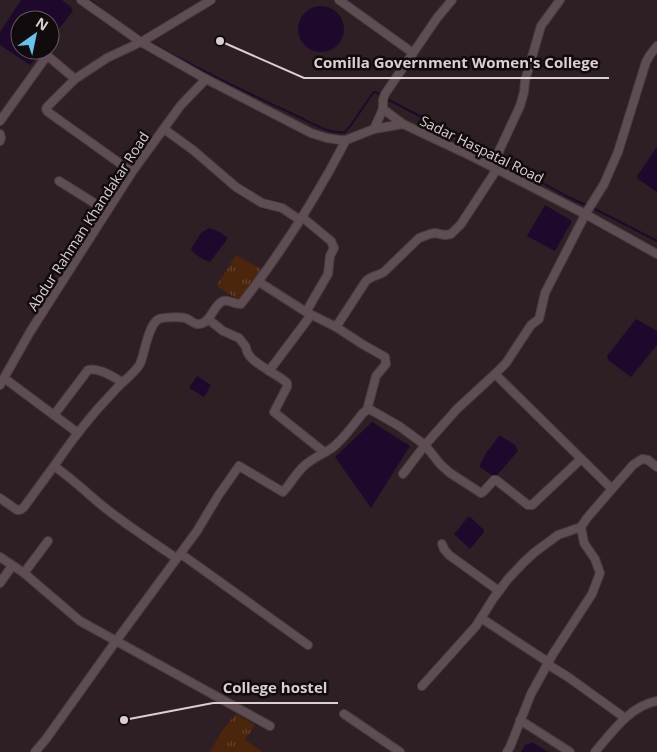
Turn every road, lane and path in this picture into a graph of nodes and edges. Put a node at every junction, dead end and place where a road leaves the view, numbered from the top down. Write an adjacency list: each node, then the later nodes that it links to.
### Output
1 (81, 0): 6 (street)
2 (211, 0): 6 (street)
3 (339, 0): 8 (street)
4 (452, 0): 8 (street)
5 (555, 2): 19 (street)
6 (145, 40): 9 (street); 10 (street)
7 (657, 46): 23 (street)
8 (413, 53): 11 (street)
9 (206, 79): 14 (street, Abdur Rahman Khandakar Road); 17 (street)
10 (75, 80): 12 (street); 20 (street)
11 (384, 101): 13 (street); 15 (street)
12 (0, 121)
13 (403, 124): 15 (street, Sadar Haspatal Road); 19 (street, Sadar Haspatal Road)
14 (164, 129): 20 (street, Abdur Rahman Khandakar Road); 24 (street)
15 (374, 129): 17 (street, Sadar Haspatal Road)
16 (0, 134): 18 (street)
17 (346, 140): 24 (street)
18 (0, 141)
19 (497, 169): 23 (street, Sadar Haspatal Road); 29 (street)
20 (132, 172): 22 (street, Abdur Rahman Khandakar Road)
21 (59, 181): 22 (street)
22 (107, 211): 32 (street, Abdur Rahman Khandakar Road)
23 (585, 214): 25 (street, Sadar Haspatal Road); 31 (street)
24 (301, 218): 26 (street); 27 (street)
25 (657, 254)
26 (258, 282): 27 (street); 28 (street)
27 (308, 313): 29 (street); 30 (street)
28 (208, 319): 30 (street); 33 (street)
29 (336, 327): 34 (street)
30 (269, 371): 38 (street)
31 (495, 374): 37 (street); 39 (street)
32 (2, 381): 35 (street)
33 (122, 382): 35 (street); 36 (street)
34 (367, 410): 37 (street); 38 (street)
35 (54, 414): 36 (street)
36 (78, 433): 40 (street)
37 (425, 445): 39 (street); 42 (street)
38 (324, 452): 48 (street)
39 (581, 459): 43 (street)
40 (54, 466): 44 (street); 48 (street)
41 (657, 467): 43 (street)
42 (403, 474)
43 (612, 489): 45 (street)
44 (0, 498)
45 (582, 527): 53 (street); 57 (street)
46 (48, 541): 51 (street)
47 (442, 544): 53 (street)
48 (181, 554): 55 (street); 56 (street)
49 (0, 556): 50 (street)
50 (12, 566): 51 (street); 52 (street)
51 (24, 573): 55 (street)
52 (0, 583)
53 (499, 591): 54 (street)
54 (481, 618): 57 (street); 58 (street)
55 (116, 641): 63 (street); 64 (street)
56 (308, 646)
57 (548, 663): 61 (street); 62 (street)
58 (422, 686)
59 (657, 701): 61 (street)
60 (344, 714): 65 (street)
61 (625, 718): 68 (street)
62 (520, 720): 66 (street); 67 (street)
63 (270, 726)
64 (35, 752)
65 (400, 752)
66 (507, 752)
67 (570, 752)
68 (595, 752)

